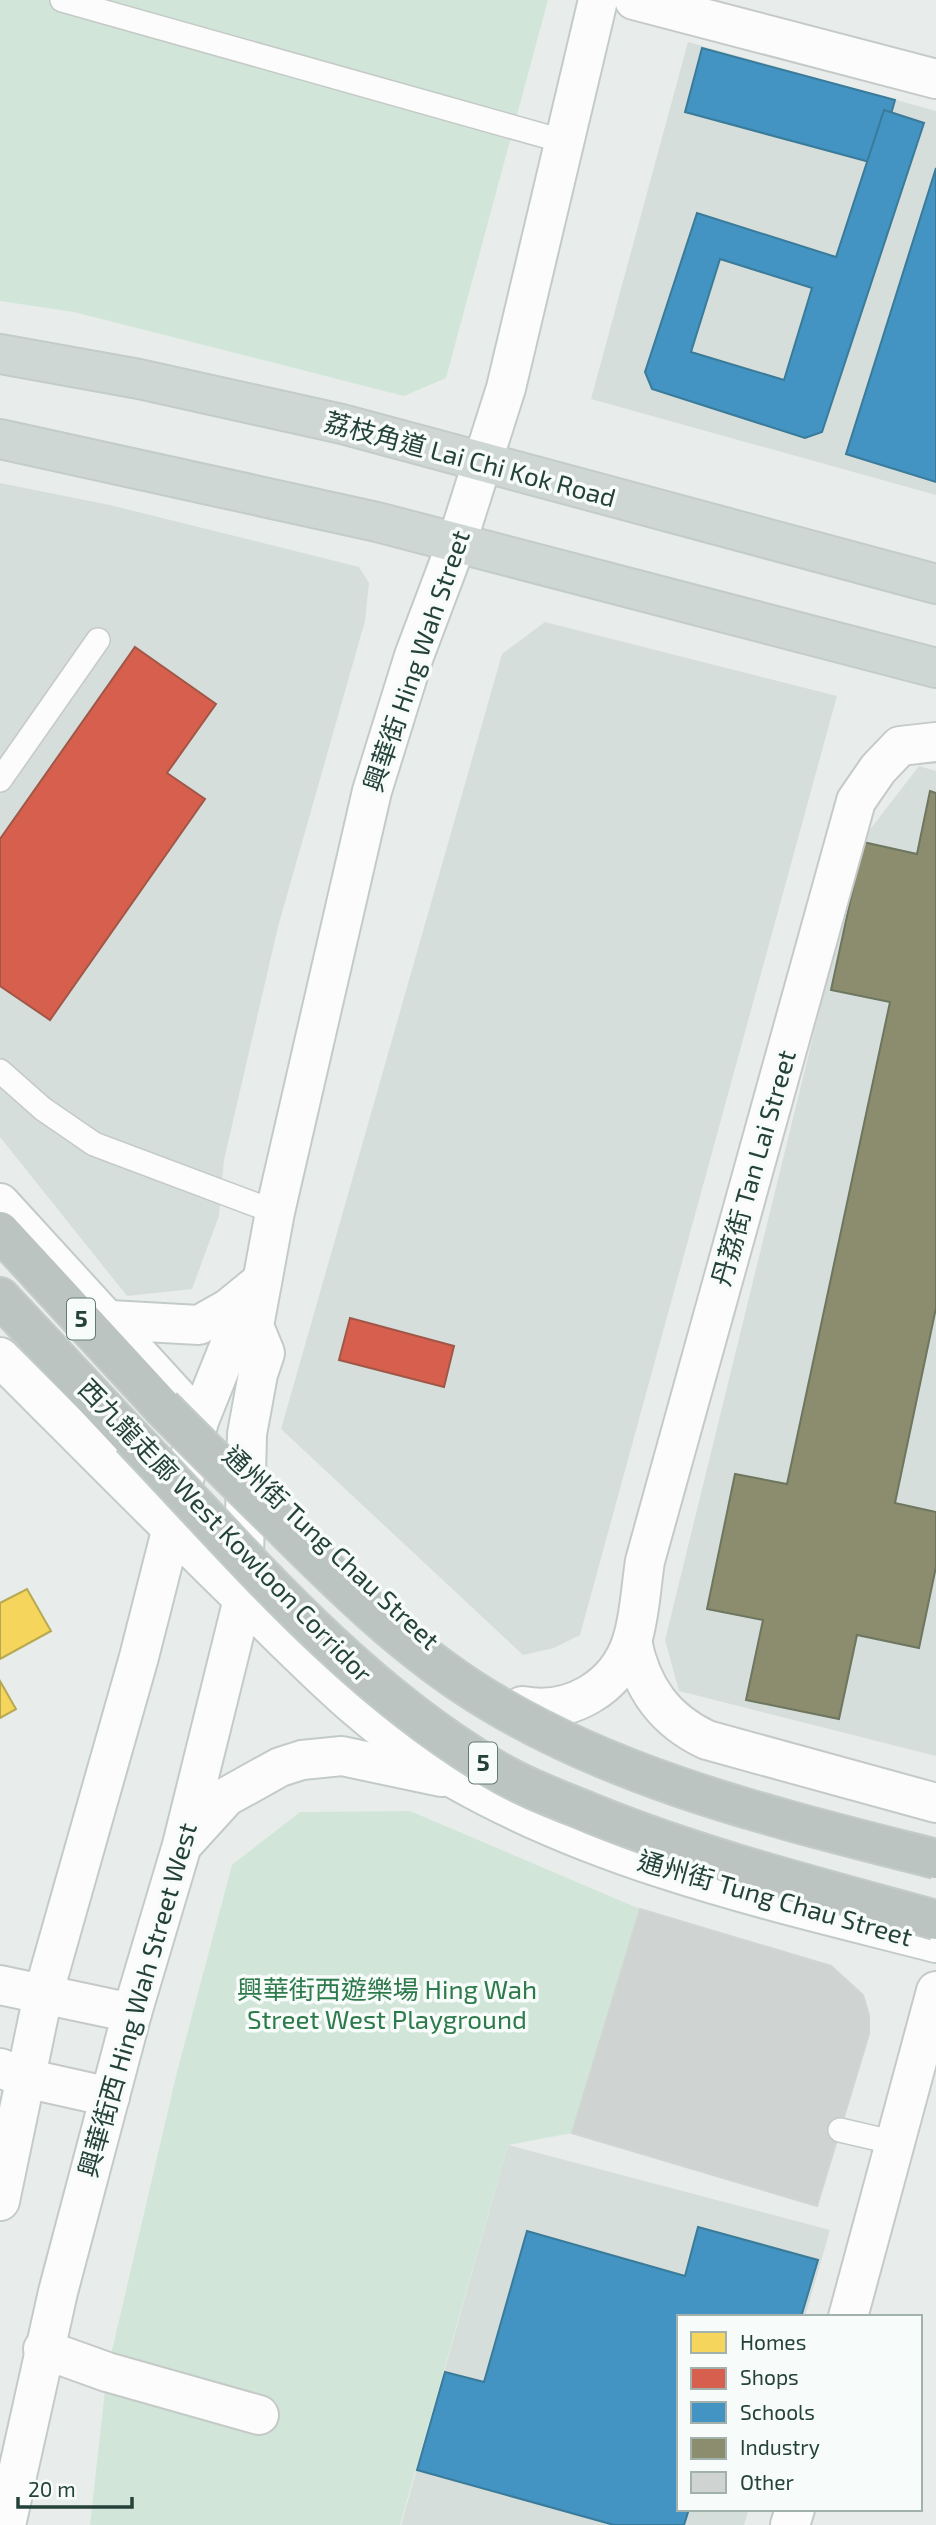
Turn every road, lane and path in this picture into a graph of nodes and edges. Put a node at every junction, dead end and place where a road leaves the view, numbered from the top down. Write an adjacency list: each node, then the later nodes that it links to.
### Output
1 (62, 0): 5 (lane)
2 (598, 0): 5 (street, 興華街 Hing Wah Street)
3 (634, 0): 4 (street)
4 (936, 79)
5 (566, 142): 8 (street, 興華街 Hing Wah Street)
6 (0, 354): 8 (main road, 荔枝角道 Lai Chi Kok Road)
7 (0, 439): 9 (main road)
8 (484, 460): 9 (street, 興華街 Hing Wah Street); 10 (main road, 荔枝角道 Lai Chi Kok Road)
9 (457, 542): 12 (main road); 17 (street, 興華街 Hing Wah Street)
10 (936, 584)
11 (98, 640): 14 (lane)
12 (936, 668)
13 (936, 742): 28 (street, 丹荔街 Tan Lai Street)
14 (0, 780)
15 (0, 1071): 17 (lane)
16 (0, 1203): 21 (street, 通州街 Tung Chau Street)
17 (275, 1212): 19 (street, 興華街 Hing Wah Street)
18 (0, 1231): 34 (highway, 西九龍走廊 West Kowloon Corridor / 5, bridge)
19 (262, 1281): 21 (street); 22 (street, 興華街 Hing Wah Street)
20 (0, 1297): 35 (highway, 西九龍走廊 West Kowloon Corridor / 5, bridge)
21 (110, 1320): 24 (street, 通州街 Tung Chau Street)
22 (254, 1326): 24 (street); 25 (street, 興華街 Hing Wah Street)
23 (0, 1357): 26 (street, 通州街 Tung Chau Street)
24 (199, 1422): 25 (street, 通州街 Tung Chau Street); 26 (street)
25 (248, 1472): 27 (street, 興華街西 Hing Wah Street West); 29 (street, 通州街 Tung Chau Street)
26 (171, 1529): 27 (street, 通州街 Tung Chau Street); 39 (street)
27 (243, 1599): 30 (street, 通州街 Tung Chau Street); 32 (street, 興華街西 Hing Wah Street West)
28 (632, 1641): 29 (street, 丹荔街 Tan Lai Street); 31 (street, 丹荔街 Tan Lai Street)
29 (523, 1706): 33 (street, 通州街 Tung Chau Street)
30 (457, 1780): 32 (street); 36 (street, 通州街 Tung Chau Street)
31 (936, 1803)
32 (182, 1845): 40 (street, 興華街西 Hing Wah Street West)
33 (936, 1848)
34 (936, 1859)
35 (936, 1920)
36 (936, 1943)
37 (0, 1985): 39 (street)
38 (936, 1991): 44 (street)
39 (43, 1995): 40 (street); 41 (street)
40 (132, 2013): 42 (street, 興華街西 Hing Wah Street West)
41 (13, 2073): 42 (street); 45 (street)
42 (110, 2097): 47 (street, 興華街西 Hing Wah Street West)
43 (841, 2130): 44 (lane)
44 (896, 2143): 46 (street)
45 (0, 2201)
46 (849, 2315)
47 (43, 2349): 48 (street); 49 (street, 興華街西 Hing Wah Street West)
48 (259, 2415)
49 (6, 2525)

